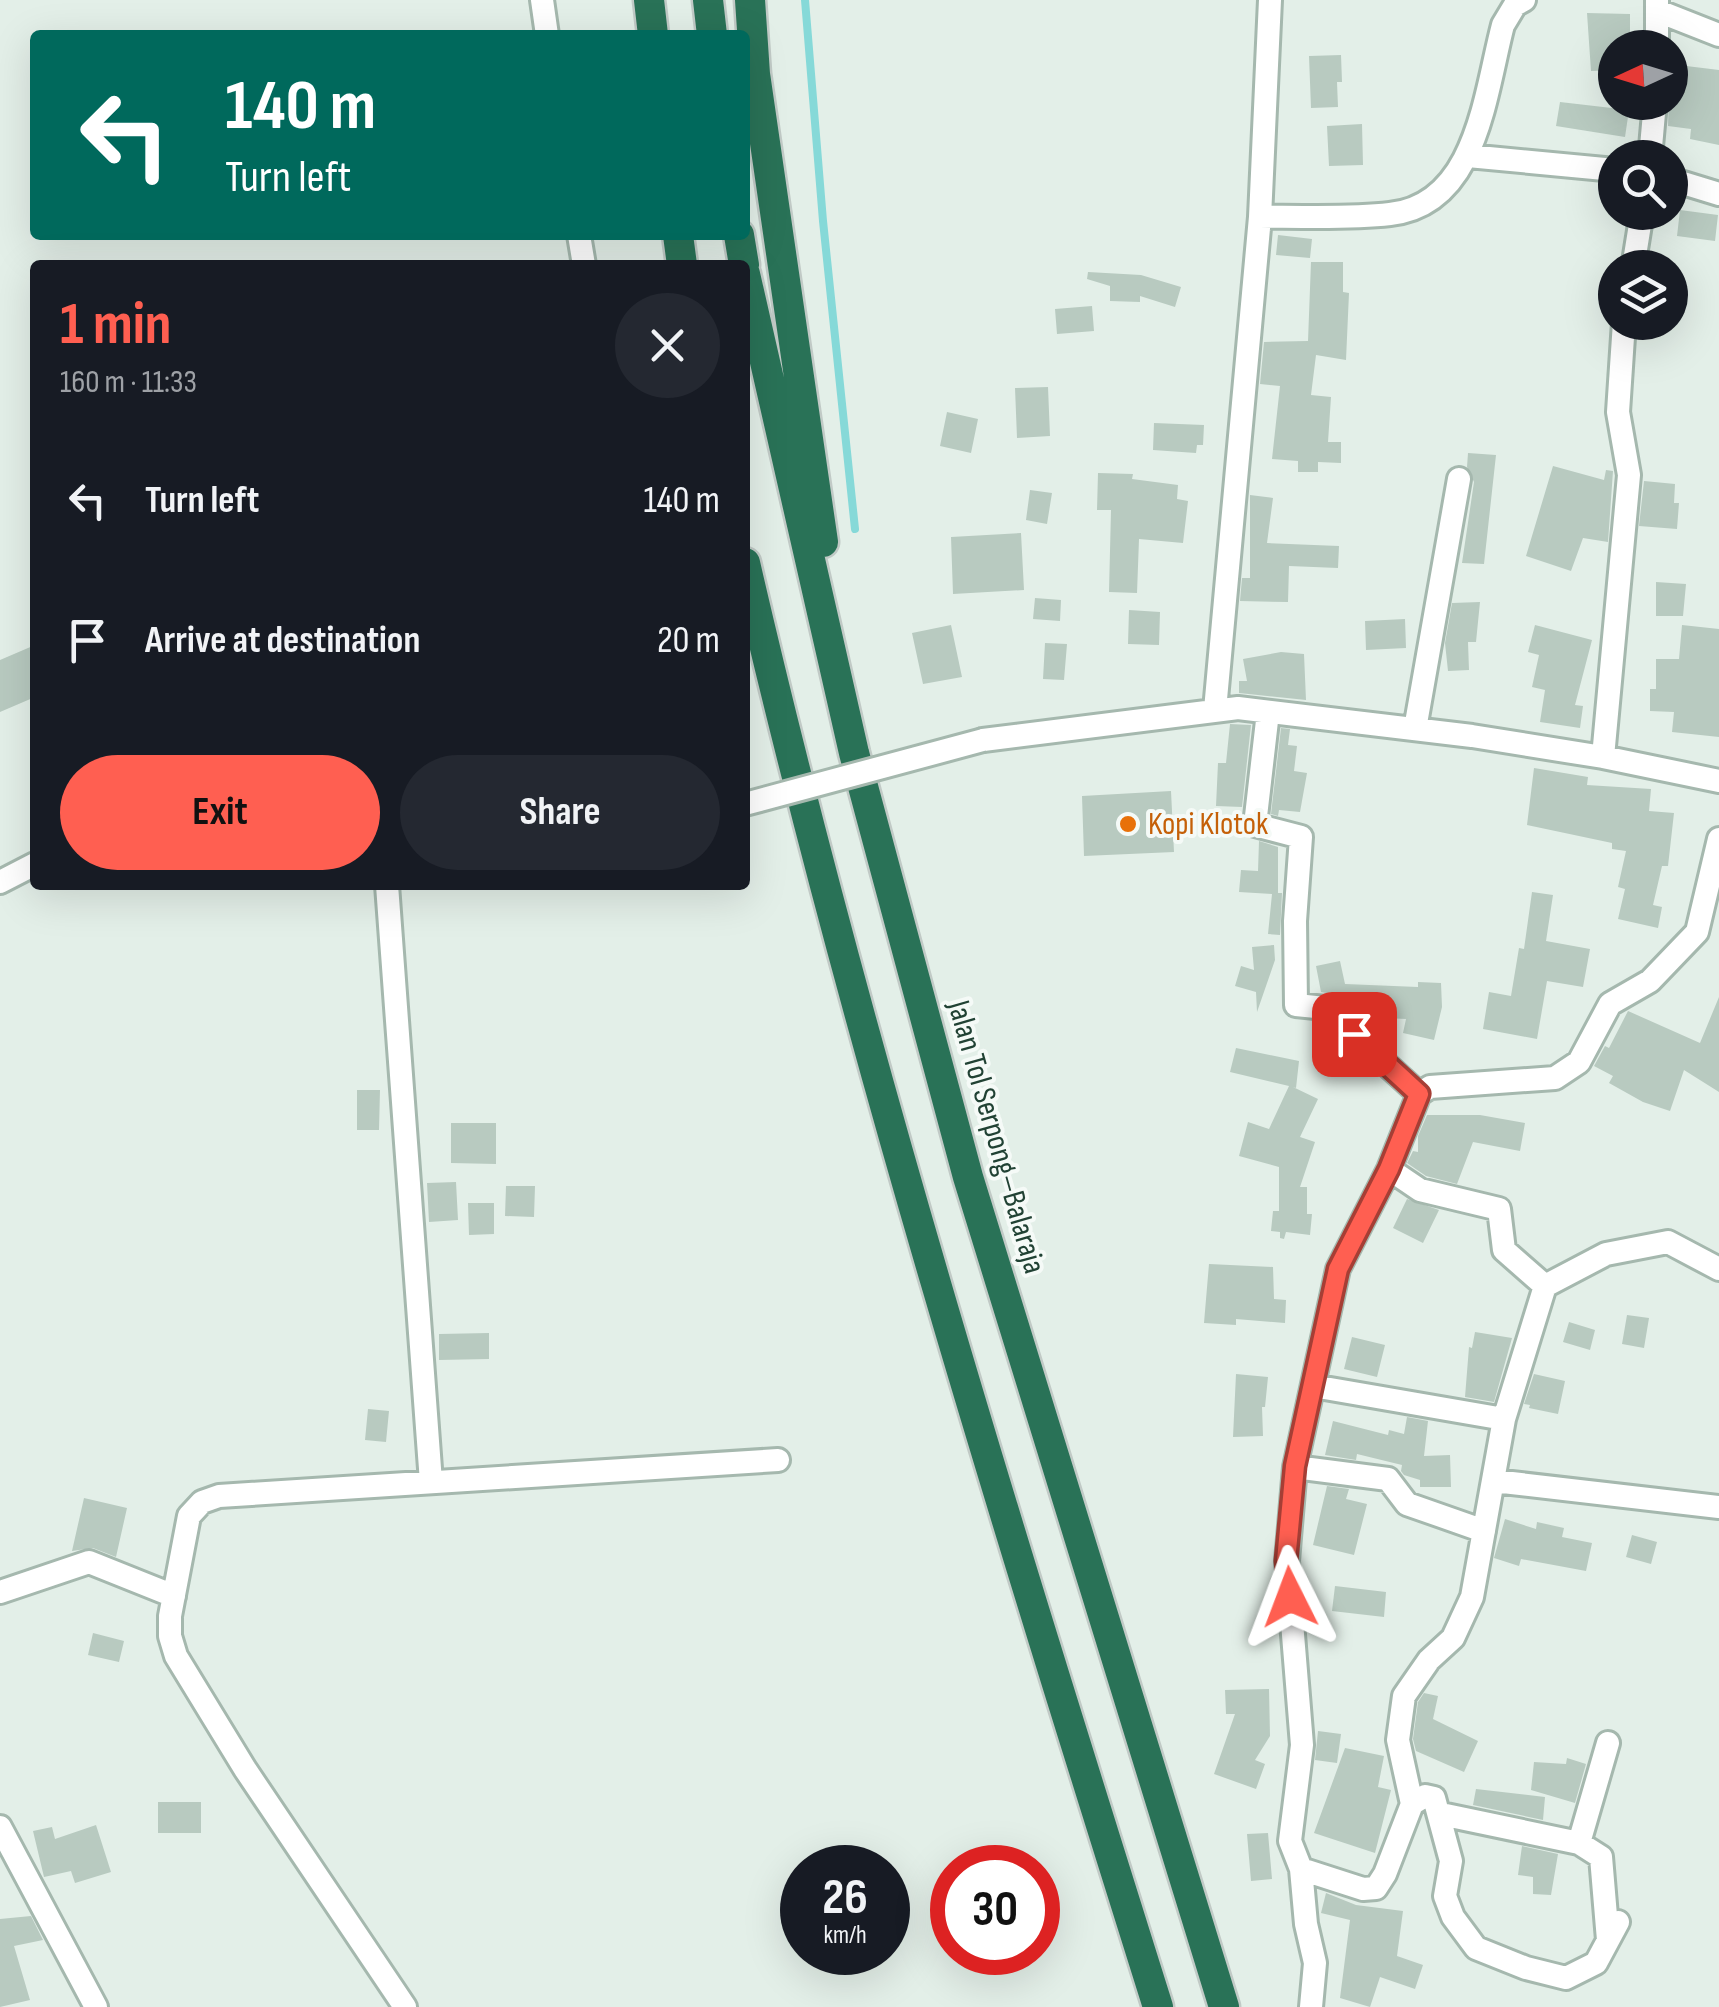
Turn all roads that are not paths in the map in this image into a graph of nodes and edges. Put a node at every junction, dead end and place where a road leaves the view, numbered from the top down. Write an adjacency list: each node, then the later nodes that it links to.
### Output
1 (542, 0): 8 (street)
2 (649, 0): 9 (highway)
3 (708, 0): 10 (highway)
4 (750, 0): 24 (highway)
5 (1270, 0): 16 (street)
6 (1524, 0): 12 (street)
7 (1658, 6): 11 (street)
8 (546, 30)
9 (652, 30)
10 (711, 30)
11 (1719, 36)
12 (1468, 156): 13 (street); 16 (street)
13 (1598, 168)
14 (1688, 185): 15 (street)
15 (1719, 194)
16 (1260, 216): 21 (street)
17 (750, 296): 24 (highway, Jalan Tol Serpong–Balaraja)
18 (1623, 340): 25 (street)
19 (1459, 479): 23 (street)
20 (750, 586): 54 (highway)
21 (1215, 710): 22 (street); 27 (street, bridge)
22 (1268, 712): 23 (street); 32 (street)
23 (1415, 729): 25 (street)
24 (854, 752): 55 (highway, Jalan Tol Serpong–Balaraja)
25 (1603, 757): 26 (street)
26 (1719, 782)
27 (750, 803)
28 (1719, 839): 32 (street)
29 (30, 867): 30 (street)
30 (0, 882)
31 (387, 890): 40 (street)
32 (1419, 1094): 33 (street)
33 (1389, 1169): 35 (street); 36 (street)
34 (1719, 1268): 35 (street)
35 (1546, 1286): 37 (street)
36 (1313, 1386): 37 (street); 39 (street)
37 (1504, 1418): 41 (street)
38 (778, 1460): 40 (street)
39 (1295, 1466): 43 (street); 51 (street)
40 (431, 1482): 45 (street)
41 (1494, 1482): 42 (street); 43 (street)
42 (1719, 1507)
43 (1484, 1531): 47 (street)
44 (0, 1592): 45 (street)
45 (174, 1596): 53 (street)
46 (1608, 1743): 50 (street)
47 (1412, 1804): 48 (street); 51 (street)
48 (1440, 1814): 50 (street); 50 (street)
49 (0, 1828): 52 (street)
50 (1579, 1843)
51 (1301, 1870): 56 (street)
52 (96, 2007)
53 (405, 2007)
54 (1158, 2007)
55 (1224, 2007)
56 (1311, 2007)

